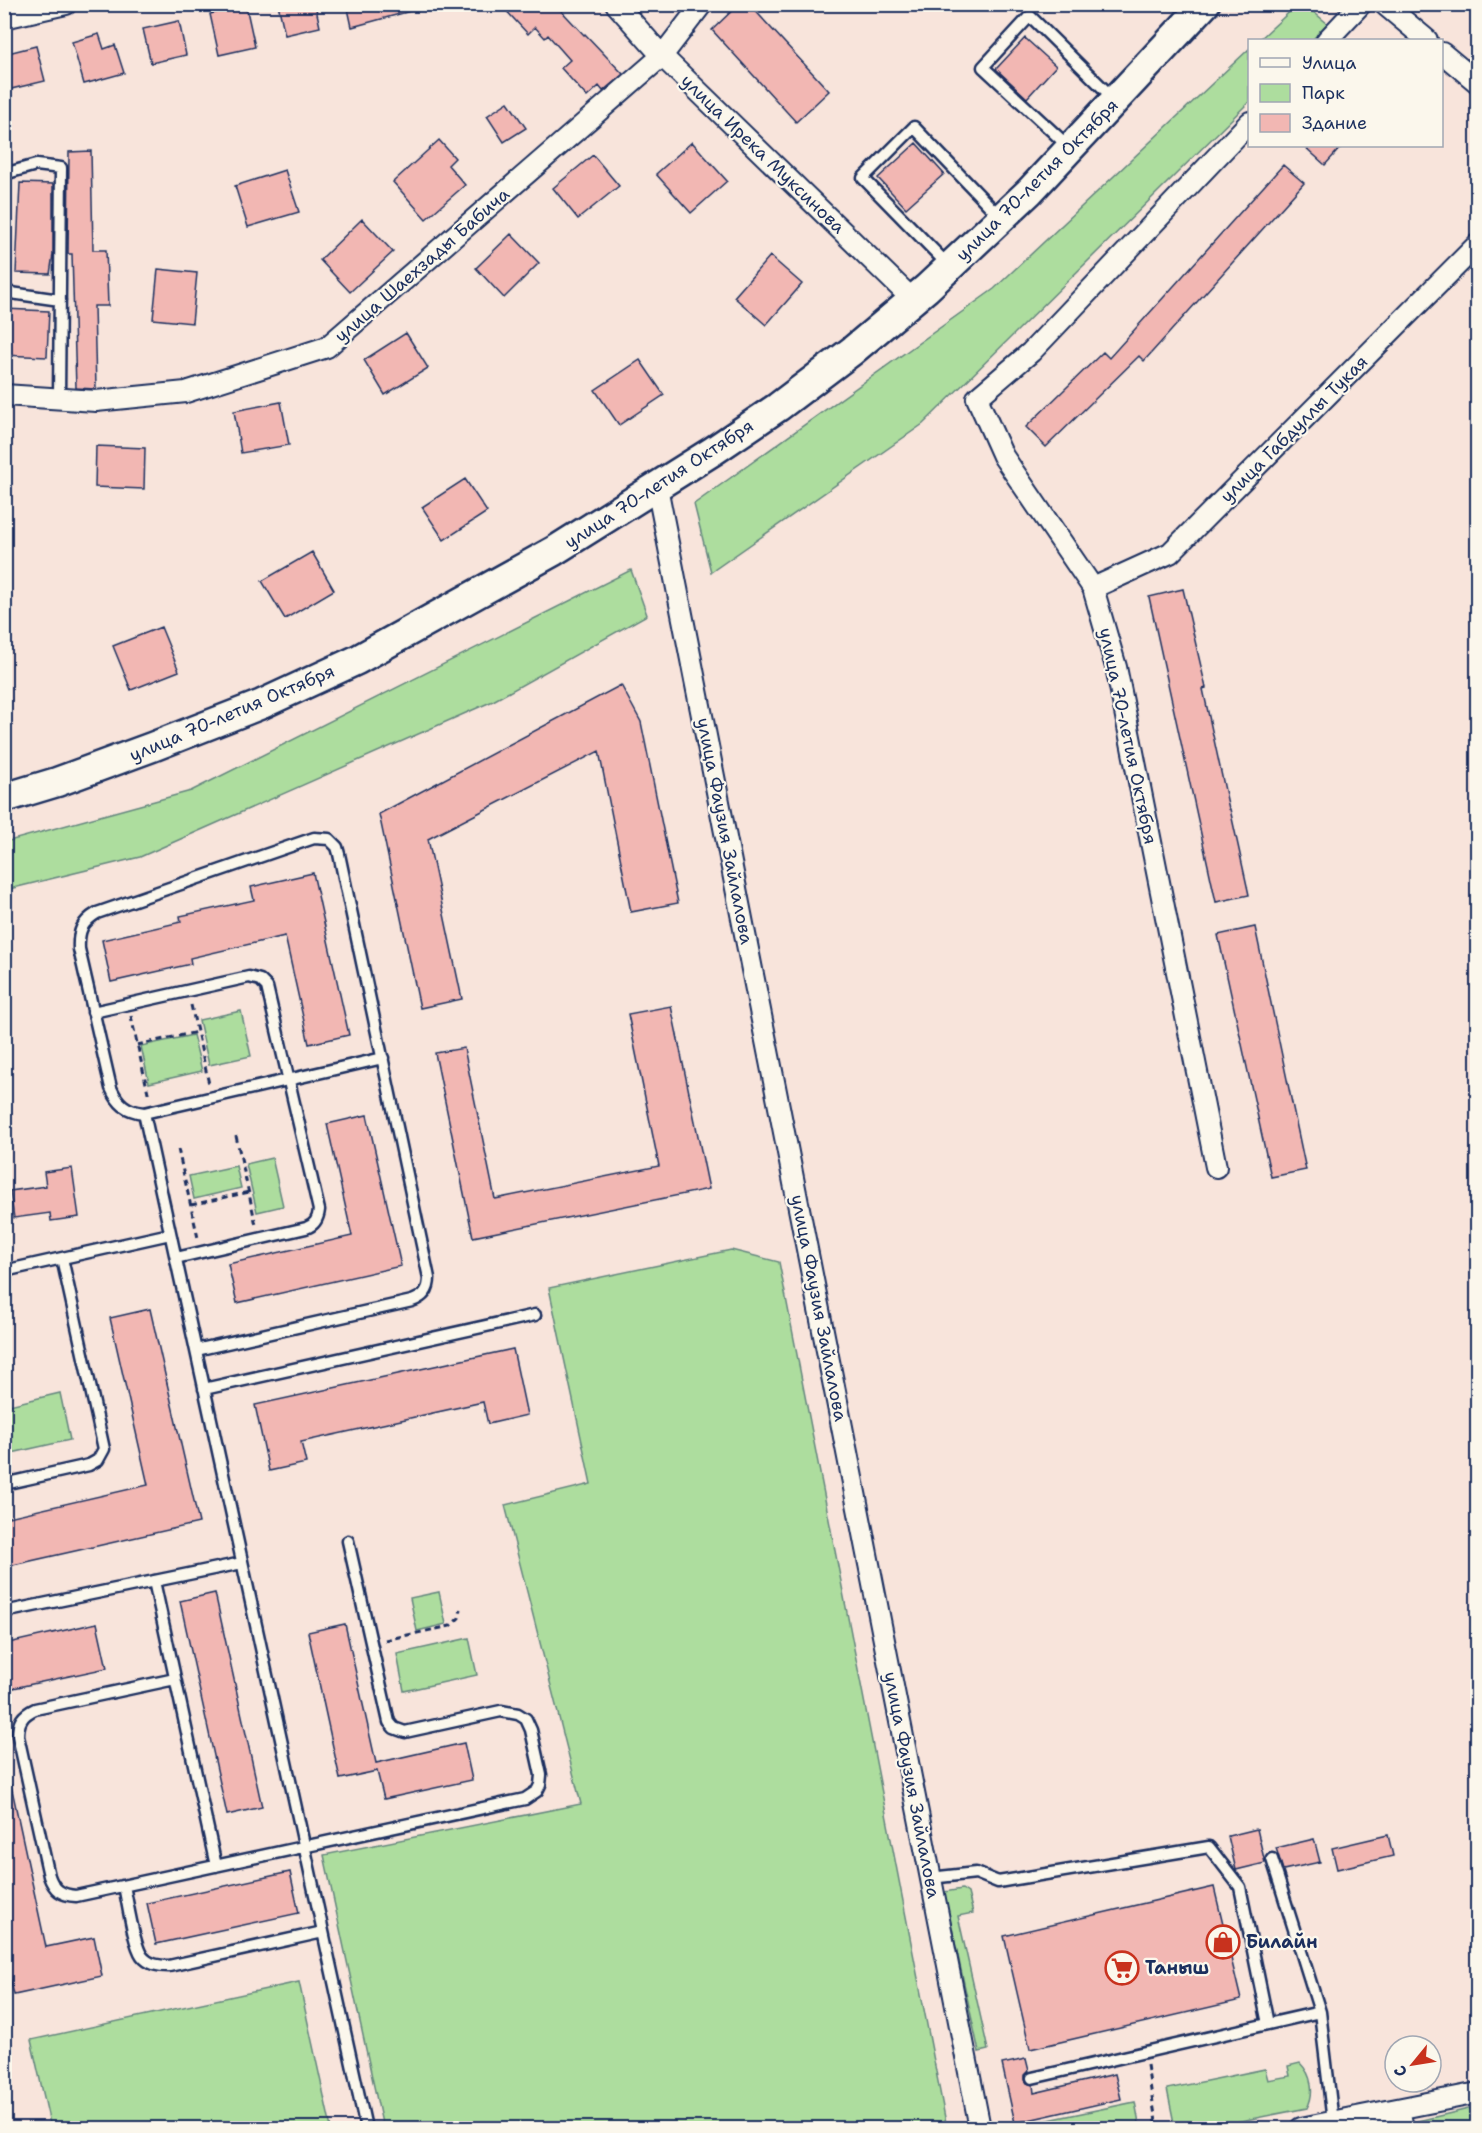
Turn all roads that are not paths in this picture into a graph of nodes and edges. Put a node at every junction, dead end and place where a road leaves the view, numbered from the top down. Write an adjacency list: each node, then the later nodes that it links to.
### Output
1 (66, 4): 7 (street)
2 (616, 4): 11 (street, улица Ирека Муксинова)
3 (702, 4): 11 (street, улица Шаехзады Бабича)
4 (1205, 4): 13 (main road, улица 70-летия Октября)
5 (1361, 4): 8 (street)
6 (1384, 4): 9 (street)
7 (4, 18)
8 (1328, 39)
9 (1426, 39)
10 (1443, 54): 12 (street)
11 (662, 56): 22 (street, улица Ирека Муксинова); 24 (street, улица Шаехзады Бабича)
12 (1478, 83)
13 (1116, 101): 15 (main road, улица 70-летия Октября); 15 (lane)
14 (1248, 124): 26 (street, улица 70-летия Октября)
15 (1071, 149): 17 (main road, улица 70-летия Октября)
16 (4, 174): 21 (lane)
17 (1001, 218): 19 (main road, улица 70-летия Октября); 19 (lane)
18 (1478, 244): 26 (street, улица Габдуллы Тукая)
19 (950, 267): 22 (main road, улица 70-летия Октября)
20 (4, 292): 21 (lane)
21 (60, 300): 24 (lane)
22 (913, 300): 25 (main road, улица 70-летия Октября)
23 (4, 395): 24 (street, улица Шаехзады Бабича)
24 (60, 399)
25 (657, 487): 27 (main road, улица 70-летия Октября); 49 (street, улица Фаузия Зайлалова)
26 (1093, 588): 32 (street, улица 70-летия Октября)
27 (4, 798)
28 (93, 1012): 29 (lane); 30 (lane); 31 (lane)
29 (383, 1058): 30 (lane); 38 (lane)
30 (289, 1080): 31 (lane); 35 (lane)
31 (148, 1112): 33 (lane)
32 (1216, 1167)
33 (170, 1234): 34 (lane); 35 (lane)
34 (62, 1258): 36 (lane); 40 (lane)
35 (176, 1258): 38 (lane)
36 (4, 1271)
37 (535, 1315): 39 (lane)
38 (195, 1350): 39 (lane)
39 (204, 1389): 42 (lane)
40 (4, 1484)
41 (348, 1541): 46 (lane)
42 (242, 1563): 43 (lane); 46 (lane)
43 (154, 1581): 44 (lane); 45 (lane)
44 (4, 1612)
45 (175, 1679): 48 (lane); 50 (lane)
46 (304, 1847): 48 (lane); 51 (lane)
47 (1272, 1859): 52 (lane)
48 (216, 1866): 50 (lane)
49 (930, 1878): 53 (lane); 59 (street, улица Фаузия Зайлалова)
50 (124, 1886): 51 (lane)
51 (323, 1932): 58 (lane)
52 (1320, 2012): 53 (lane); 57 (lane)
53 (1268, 2024): 54 (lane)
54 (1032, 2078)
55 (1478, 2093): 56 (street)
56 (1399, 2109): 57 (street); 61 (street)
57 (1333, 2122): 60 (street)
58 (366, 2128)
59 (980, 2128)
60 (1301, 2128)
61 (1403, 2128)

